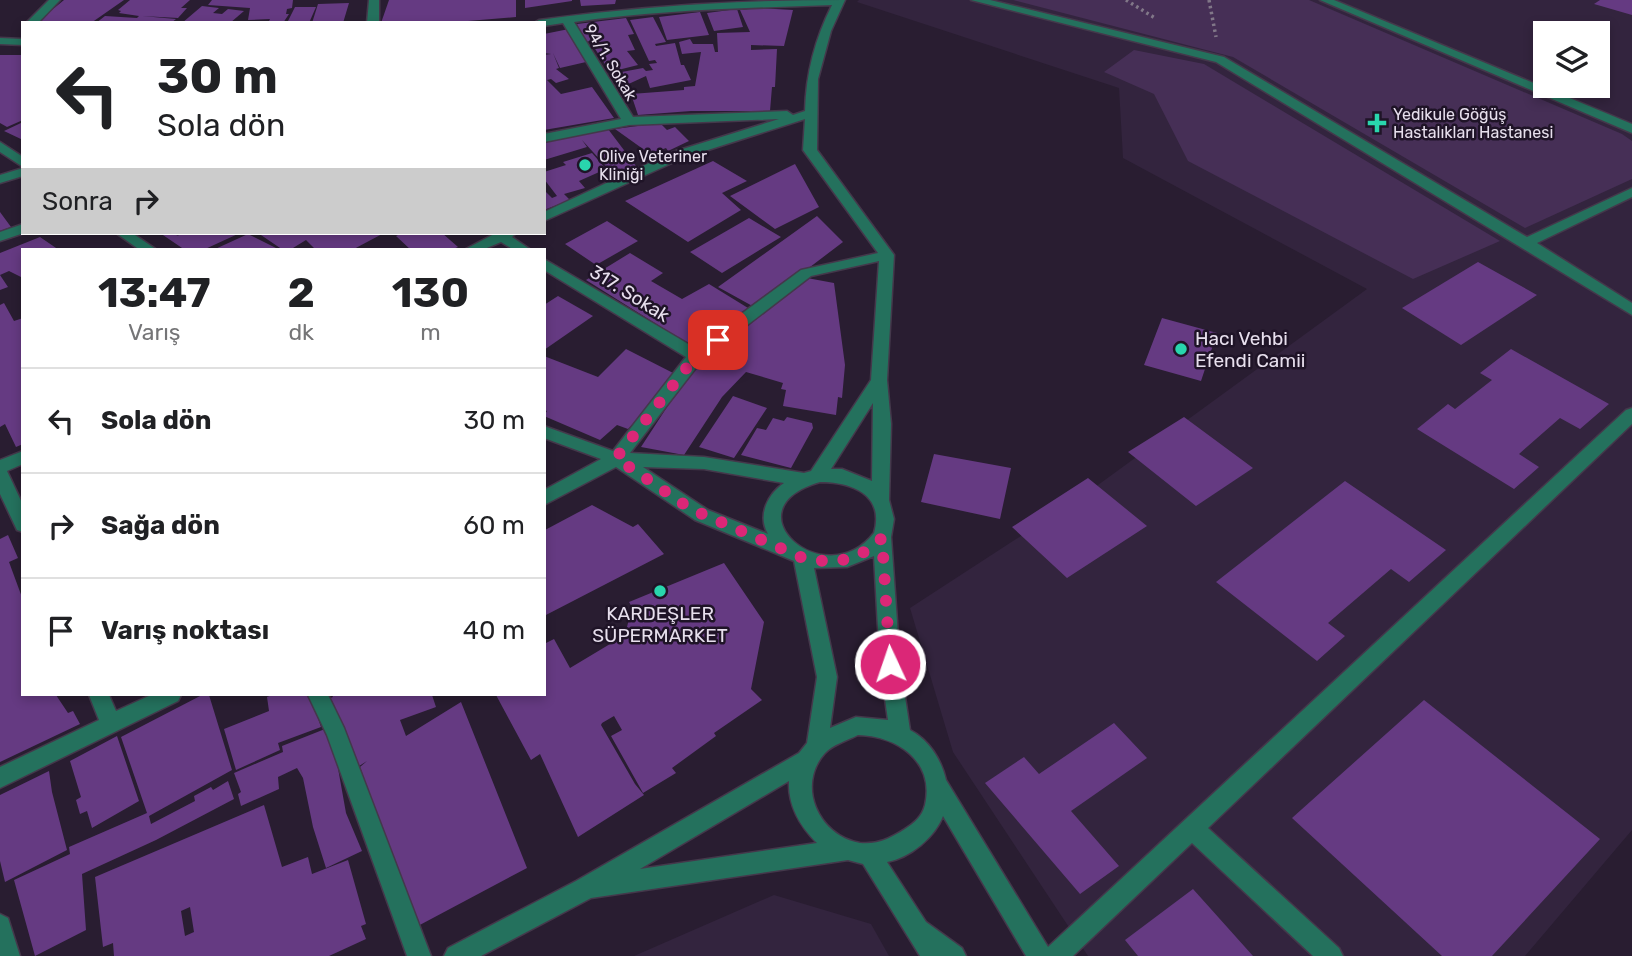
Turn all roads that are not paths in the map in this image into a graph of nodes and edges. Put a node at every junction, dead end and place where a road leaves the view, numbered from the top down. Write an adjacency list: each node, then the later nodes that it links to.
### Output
1 (55, 0): 9 (street)
2 (374, 0): 10 (street)
3 (630, 0): 7 (street)
4 (981, 0): 26 (street)
5 (1325, 0): 14 (street)
6 (840, 1): 7 (street); 12 (street)
7 (619, 12): 8 (street)
8 (567, 20): 11 (street); 13 (street, 94/1. Sokak)
9 (33, 21)
10 (373, 21)
11 (546, 22)
12 (811, 113): 13 (street); 21 (street); 30 (street)
13 (629, 121): 15 (street)
14 (1632, 130)
15 (546, 138)
16 (0, 146): 17 (street)
17 (21, 162)
18 (21, 173): 19 (street)
19 (0, 179)
20 (1632, 192): 26 (street)
21 (546, 215)
22 (21, 229): 25 (street)
23 (126, 235): 27 (street)
24 (505, 235): 28 (street); 29 (street)
25 (0, 237)
26 (1526, 243): 32 (street)
27 (147, 248)
28 (476, 248)
29 (521, 248)
30 (887, 255): 33 (street); 34 (street)
31 (546, 264): 33 (street, 317. Sokak)
32 (1632, 310)
33 (696, 356): 38 (street)
34 (879, 380): 41 (street); 43 (street)
35 (1632, 414): 55 (street)
36 (546, 433): 38 (street)
37 (21, 458): 39 (street)
38 (616, 458): 41 (street); 42 (street); 46 (street)
39 (0, 467)
40 (0, 474): 44 (street)
41 (809, 477): 43 (street); 46 (street)
42 (546, 497)
43 (880, 500): 45 (street)
44 (21, 521)
45 (882, 538): 46 (street); 51 (street)
46 (796, 554): 52 (street)
47 (99, 696): 50 (street)
48 (169, 696): 50 (street)
49 (318, 696): 62 (street)
50 (111, 723): 53 (street)
51 (900, 733): 52 (street); 54 (street)
52 (810, 752): 56 (street); 58 (street)
53 (0, 778)
54 (937, 785): 57 (street); 66 (street)
55 (1192, 828): 67 (street); 68 (street)
56 (846, 850): 57 (street); 58 (street)
57 (869, 854): 60 (street)
58 (584, 889): 63 (street)
59 (0, 926): 61 (street)
60 (919, 929): 64 (street); 65 (street)
61 (8, 956)
62 (419, 956)
63 (456, 956)
64 (934, 956)
65 (954, 956)
66 (1040, 956)
67 (1056, 956)
68 (1331, 956)

